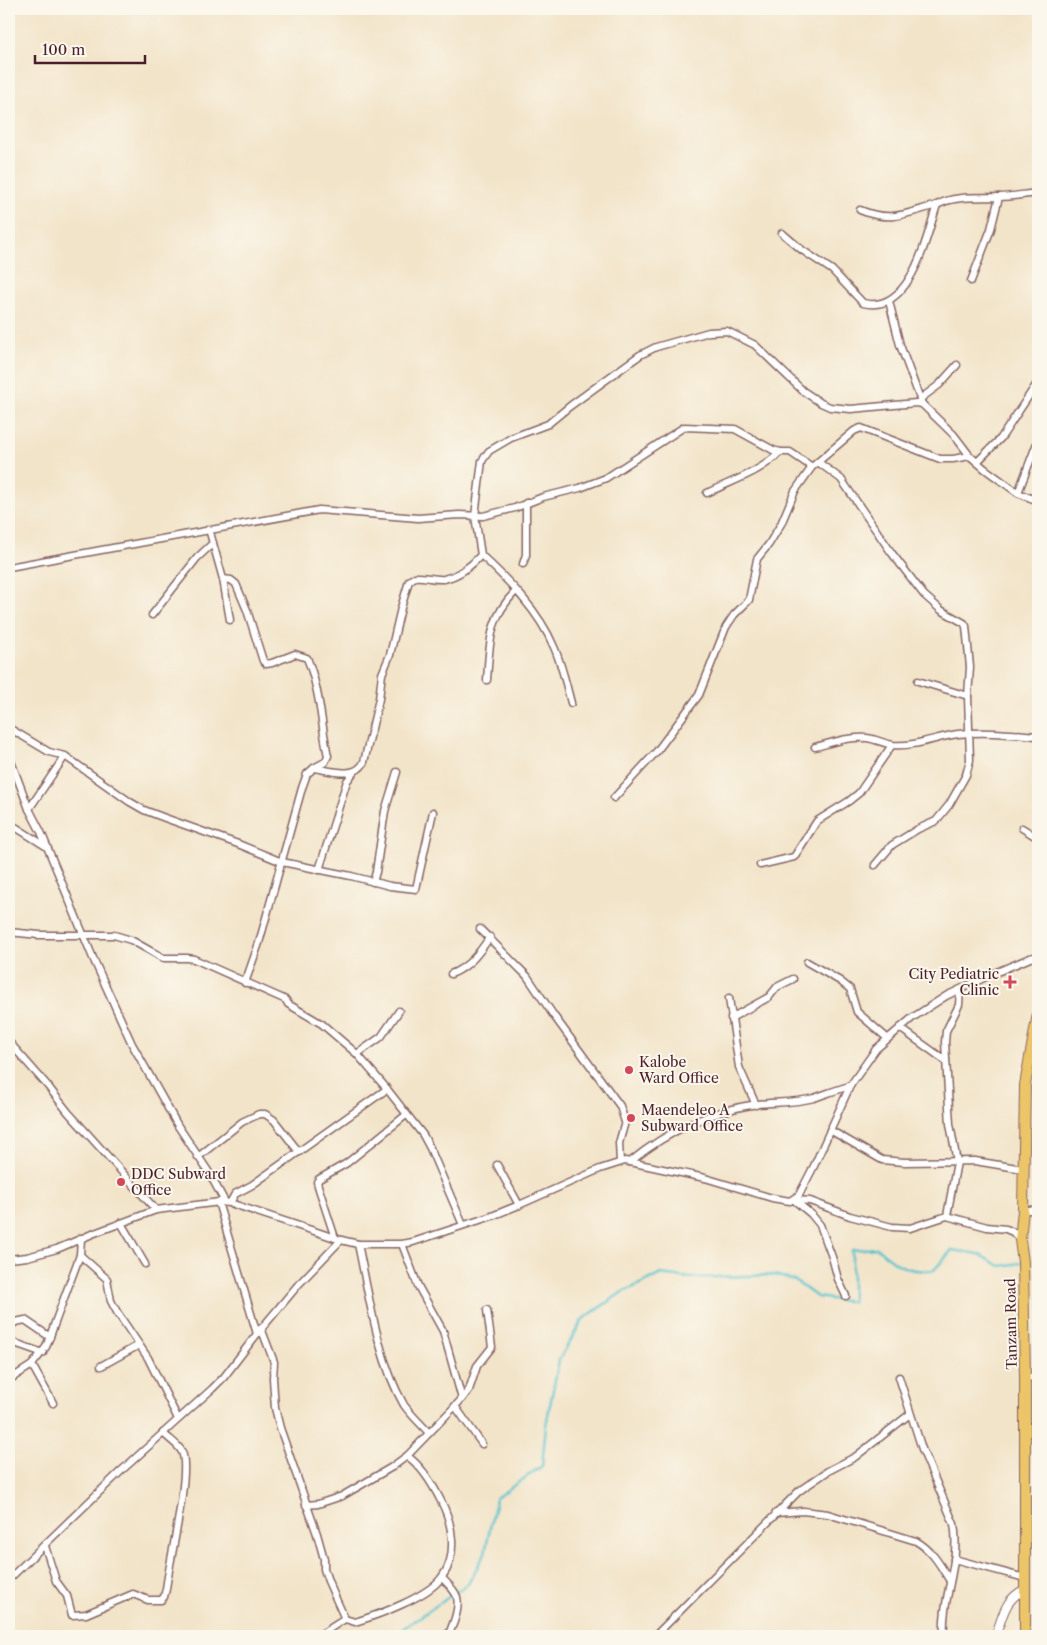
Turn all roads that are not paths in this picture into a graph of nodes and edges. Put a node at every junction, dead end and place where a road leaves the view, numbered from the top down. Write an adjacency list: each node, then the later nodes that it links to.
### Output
1 (1038, 193): 2 (street)
2 (999, 198): 3 (street); 6 (street)
3 (937, 205): 4 (street); 7 (street)
4 (860, 210)
5 (782, 233): 7 (street)
6 (971, 281)
7 (889, 301): 10 (street)
8 (957, 365): 10 (street)
9 (1038, 382): 15 (street)
10 (921, 402): 13 (street); 21 (street)
11 (1037, 443): 18 (street)
12 (780, 452): 16 (street); 17 (street); 20 (street)
13 (970, 456): 14 (street); 15 (street)
14 (818, 462): 16 (street); 33 (street)
15 (977, 462): 18 (street)
16 (812, 467): 45 (street)
17 (707, 493)
18 (1018, 493): 19 (street)
19 (1038, 501)
20 (526, 503): 21 (street); 25 (street)
21 (475, 516): 22 (street); 24 (street)
22 (209, 529): 23 (street); 26 (street)
23 (212, 543): 27 (street); 29 (street)
24 (481, 555): 28 (street); 43 (street)
25 (523, 564)
26 (9, 567)
27 (223, 580): 30 (street); 42 (street)
28 (516, 592): 31 (street); 34 (street)
29 (152, 614)
30 (230, 620)
31 (487, 680)
32 (918, 681): 33 (street)
33 (968, 696): 36 (street)
34 (571, 703)
35 (9, 728): 41 (street)
36 (969, 733): 37 (street); 38 (street); 53 (street)
37 (1038, 736)
38 (892, 745): 39 (street); 54 (street)
39 (814, 747)
40 (9, 756): 46 (street)
41 (65, 756): 46 (street); 52 (street)
42 (314, 768): 43 (street); 52 (street)
43 (354, 772): 55 (street)
44 (397, 772): 56 (street)
45 (614, 798)
46 (29, 809): 51 (street)
47 (433, 812): 56 (street)
48 (9, 823): 51 (street)
49 (1022, 828): 50 (street)
50 (1038, 838)
51 (47, 847): 59 (street)
52 (282, 862): 55 (street); 65 (street)
53 (875, 865)
54 (760, 866)
55 (319, 870): 56 (street)
56 (373, 882)
57 (480, 929): 60 (street)
58 (9, 932): 59 (street)
59 (83, 935): 65 (street); 83 (street)
60 (490, 938): 63 (street); 84 (street)
61 (1038, 956): 66 (street)
62 (807, 962): 72 (street)
63 (451, 974)
64 (793, 979): 70 (street)
65 (245, 983): 74 (street)
66 (960, 990): 71 (street); 76 (street)
67 (729, 998): 70 (street)
68 (399, 1010): 74 (street)
69 (1038, 1013): 75 (highway, Tanzam Road)
70 (732, 1018): 79 (street)
71 (900, 1028): 72 (street); 76 (street)
72 (887, 1038): 77 (street)
73 (9, 1042): 92 (street)
74 (357, 1054): 78 (street)
75 (1035, 1055): 88 (highway, Tanzam Road)
76 (946, 1061): 86 (street)
77 (850, 1086): 79 (street); 81 (street)
78 (387, 1089): 80 (street); 82 (street)
79 (756, 1105): 85 (street)
80 (406, 1115): 97 (street); 99 (street)
81 (830, 1130): 86 (street); 89 (street)
82 (298, 1152): 83 (street); 90 (street)
83 (198, 1157): 90 (street)
84 (620, 1162): 85 (street); 91 (street)
85 (630, 1162): 89 (street)
86 (957, 1162): 88 (street); 95 (street)
87 (497, 1165): 91 (street)
88 (1023, 1169): 93 (highway, Tanzam Road)
89 (794, 1200): 95 (street); 106 (street)
90 (224, 1202): 92 (street); 99 (street); 109 (street)
91 (519, 1206): 97 (street)
92 (156, 1210): 96 (street)
93 (1023, 1210): 94 (street); 100 (highway, Tanzam Road)
94 (1038, 1210)
95 (947, 1216): 100 (street)
96 (121, 1223): 98 (street); 105 (street)
97 (463, 1225): 102 (street)
98 (81, 1238): 103 (street); 104 (street)
99 (338, 1239): 101 (street); 109 (street)
100 (1020, 1240): 117 (highway, Tanzam Road)
101 (358, 1244): 102 (street); 125 (street)
102 (402, 1244): 120 (street)
103 (80, 1255): 110 (street); 112 (street)
104 (9, 1260)
105 (145, 1264)
106 (846, 1296)
107 (487, 1310): 120 (street)
108 (9, 1326): 110 (street)
109 (259, 1331): 124 (street); 129 (street)
110 (50, 1336): 113 (street)
111 (9, 1341): 113 (street)
112 (139, 1346): 115 (street); 124 (street)
113 (43, 1353): 114 (street)
114 (32, 1365): 119 (street); 121 (street)
115 (102, 1366)
116 (899, 1376): 123 (street)
117 (1026, 1377): 118 (street); 136 (highway, Tanzam Road)
118 (1038, 1378)
119 (9, 1380)
120 (462, 1400): 122 (street)
121 (53, 1403)
122 (455, 1406): 125 (street); 127 (street)
123 (910, 1414): 130 (street); 132 (street)
124 (178, 1419): 126 (street)
125 (429, 1433): 128 (street)
126 (163, 1434): 131 (street); 131 (street)
127 (482, 1444)
128 (407, 1456): 129 (street); 133 (street)
129 (306, 1505): 137 (street)
130 (776, 1513): 135 (street); 140 (street)
131 (45, 1546): 134 (street)
132 (954, 1558): 135 (street); 136 (street)
133 (442, 1578): 137 (street); 139 (street)
134 (9, 1579)
135 (950, 1581): 141 (street)
136 (1025, 1584): 142 (street); 143 (highway, Tanzam Road)
137 (345, 1619): 138 (street)
138 (318, 1636)
139 (448, 1636)
140 (656, 1636)
141 (944, 1636)
142 (995, 1636)
143 (1025, 1636)

